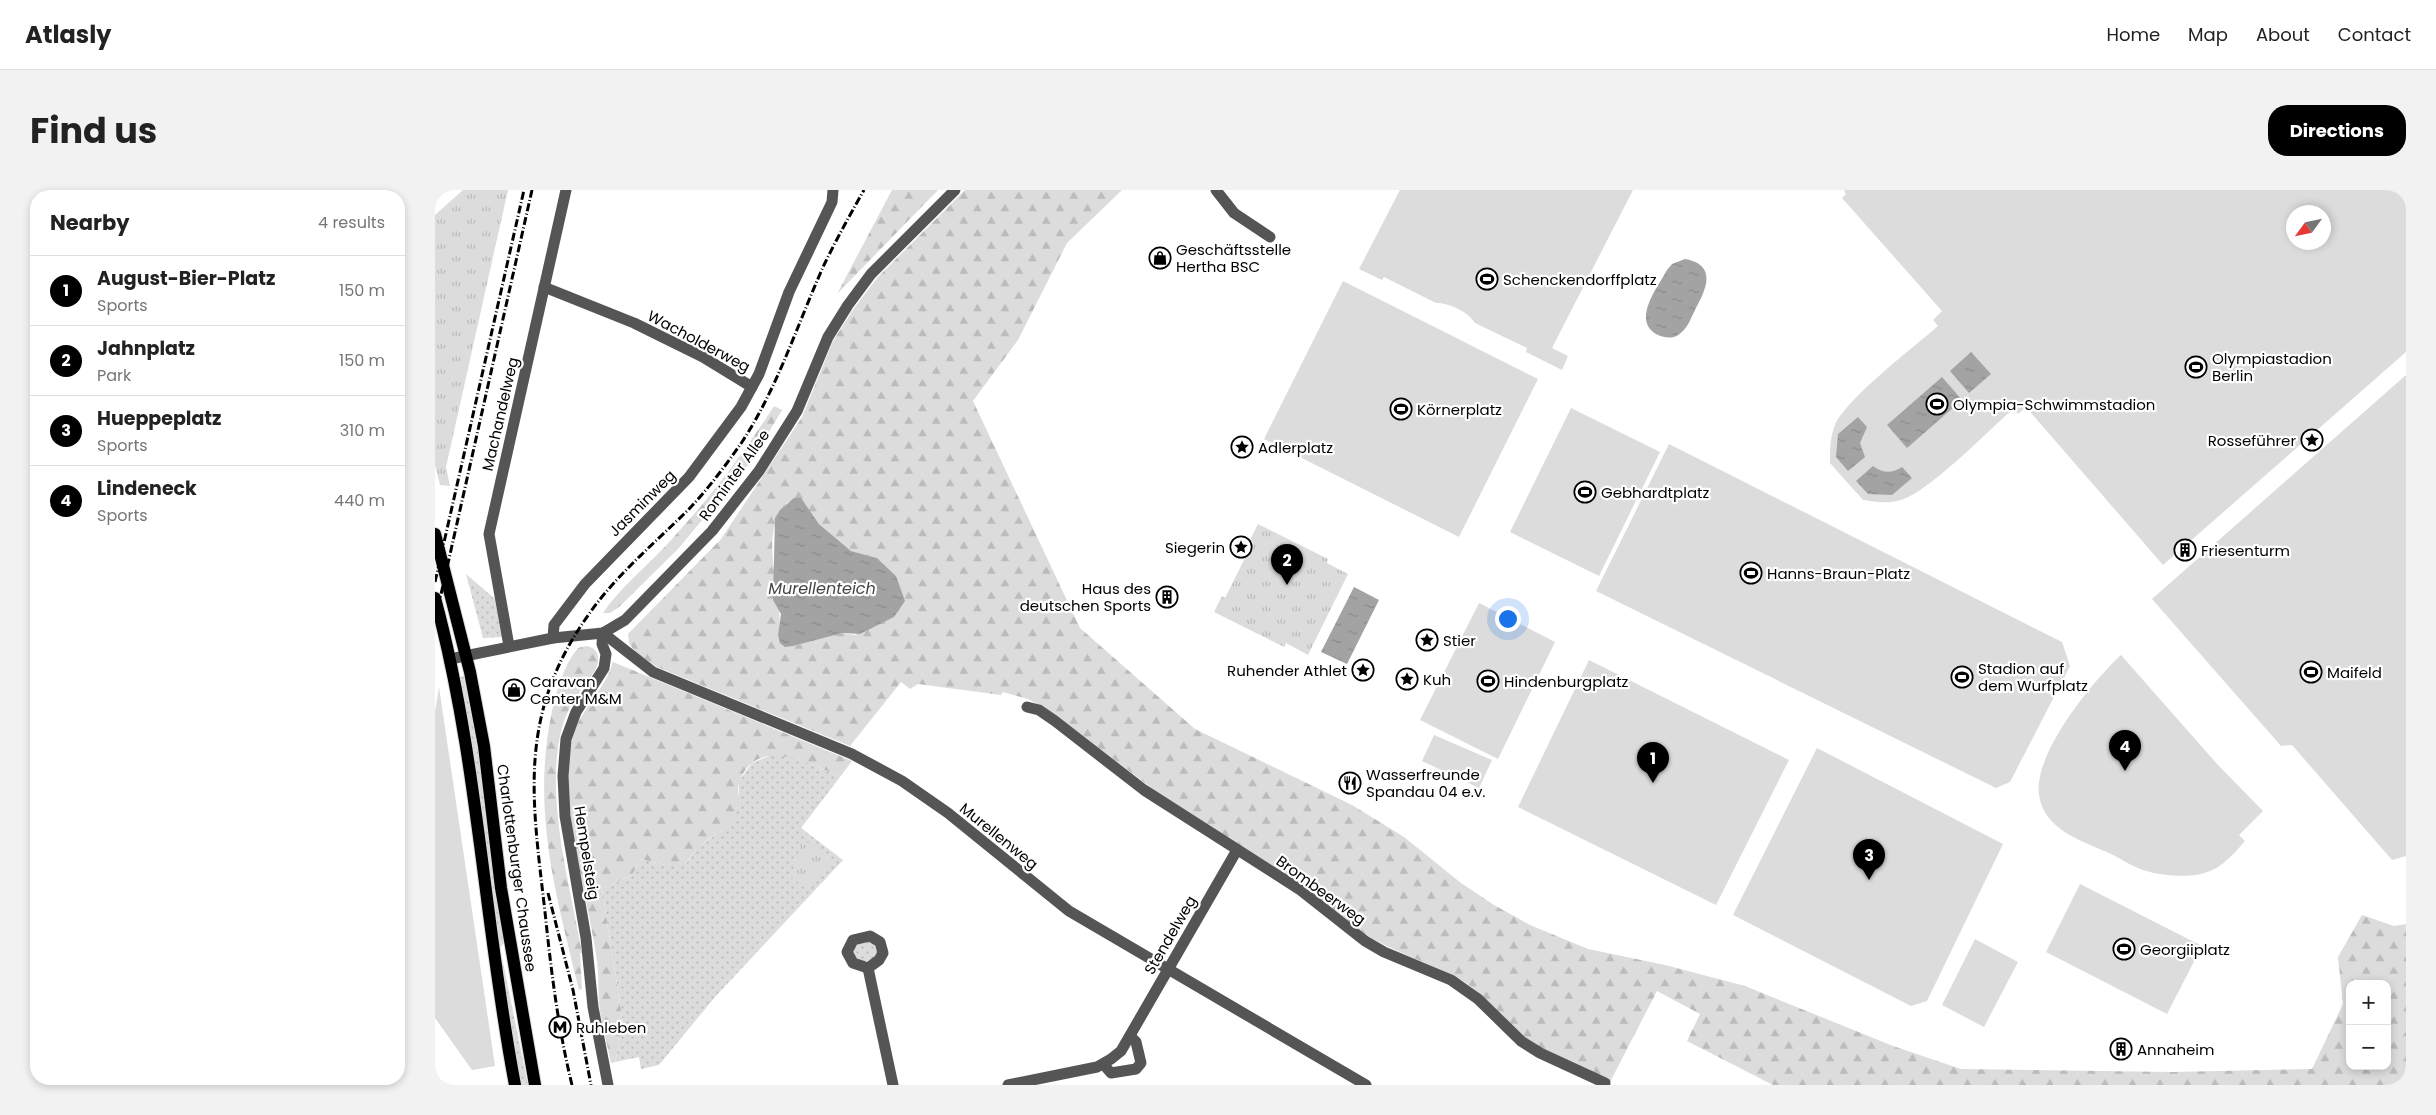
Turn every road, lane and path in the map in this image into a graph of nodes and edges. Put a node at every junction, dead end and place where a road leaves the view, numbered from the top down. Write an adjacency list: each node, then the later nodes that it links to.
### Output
1 (566, 190): 6 (street, Machandelweg)
2 (833, 190): 7 (street, Wacholderweg)
3 (955, 190): 10 (street, Rominter Allee)
4 (1216, 190): 5 (street)
5 (1270, 237)
6 (544, 287): 7 (street, Wacholderweg); 12 (street, Machandelweg)
7 (752, 387): 11 (street, Jasminweg)
8 (435, 534): 13 (main road, Charlottenburger Chaussee)
9 (435, 598): 14 (main road)
10 (603, 633): 11 (street, Rominter Allee); 18 (street, Murellenweg); 25 (street, Hempelsteig)
11 (553, 638): 12 (street, Rominter Allee)
12 (509, 646): 13 (street, Rominter Allee)
13 (467, 655): 14 (street, Rominter Allee); 24 (main road, Charlottenburger Chaussee)
14 (450, 659): 23 (main road)
15 (1027, 707): 16 (street, Brombeerweg)
16 (1237, 850): 18 (street, Stendelweg); 22 (street, Brombeerweg)
17 (868, 968): 26 (street)
18 (1167, 969): 19 (street, Stendelweg); 21 (street, Murellenweg)
19 (1130, 1036): 20 (street, Stendelweg); 20 (street)
20 (1104, 1064): 27 (street, Stendelweg)
21 (1347, 1074): 28 (street); 29 (street, Murellenweg)
22 (1605, 1083)
23 (515, 1085)
24 (535, 1085)
25 (608, 1085)
26 (893, 1085)
27 (1008, 1085)
28 (1341, 1085)
29 (1366, 1085)

